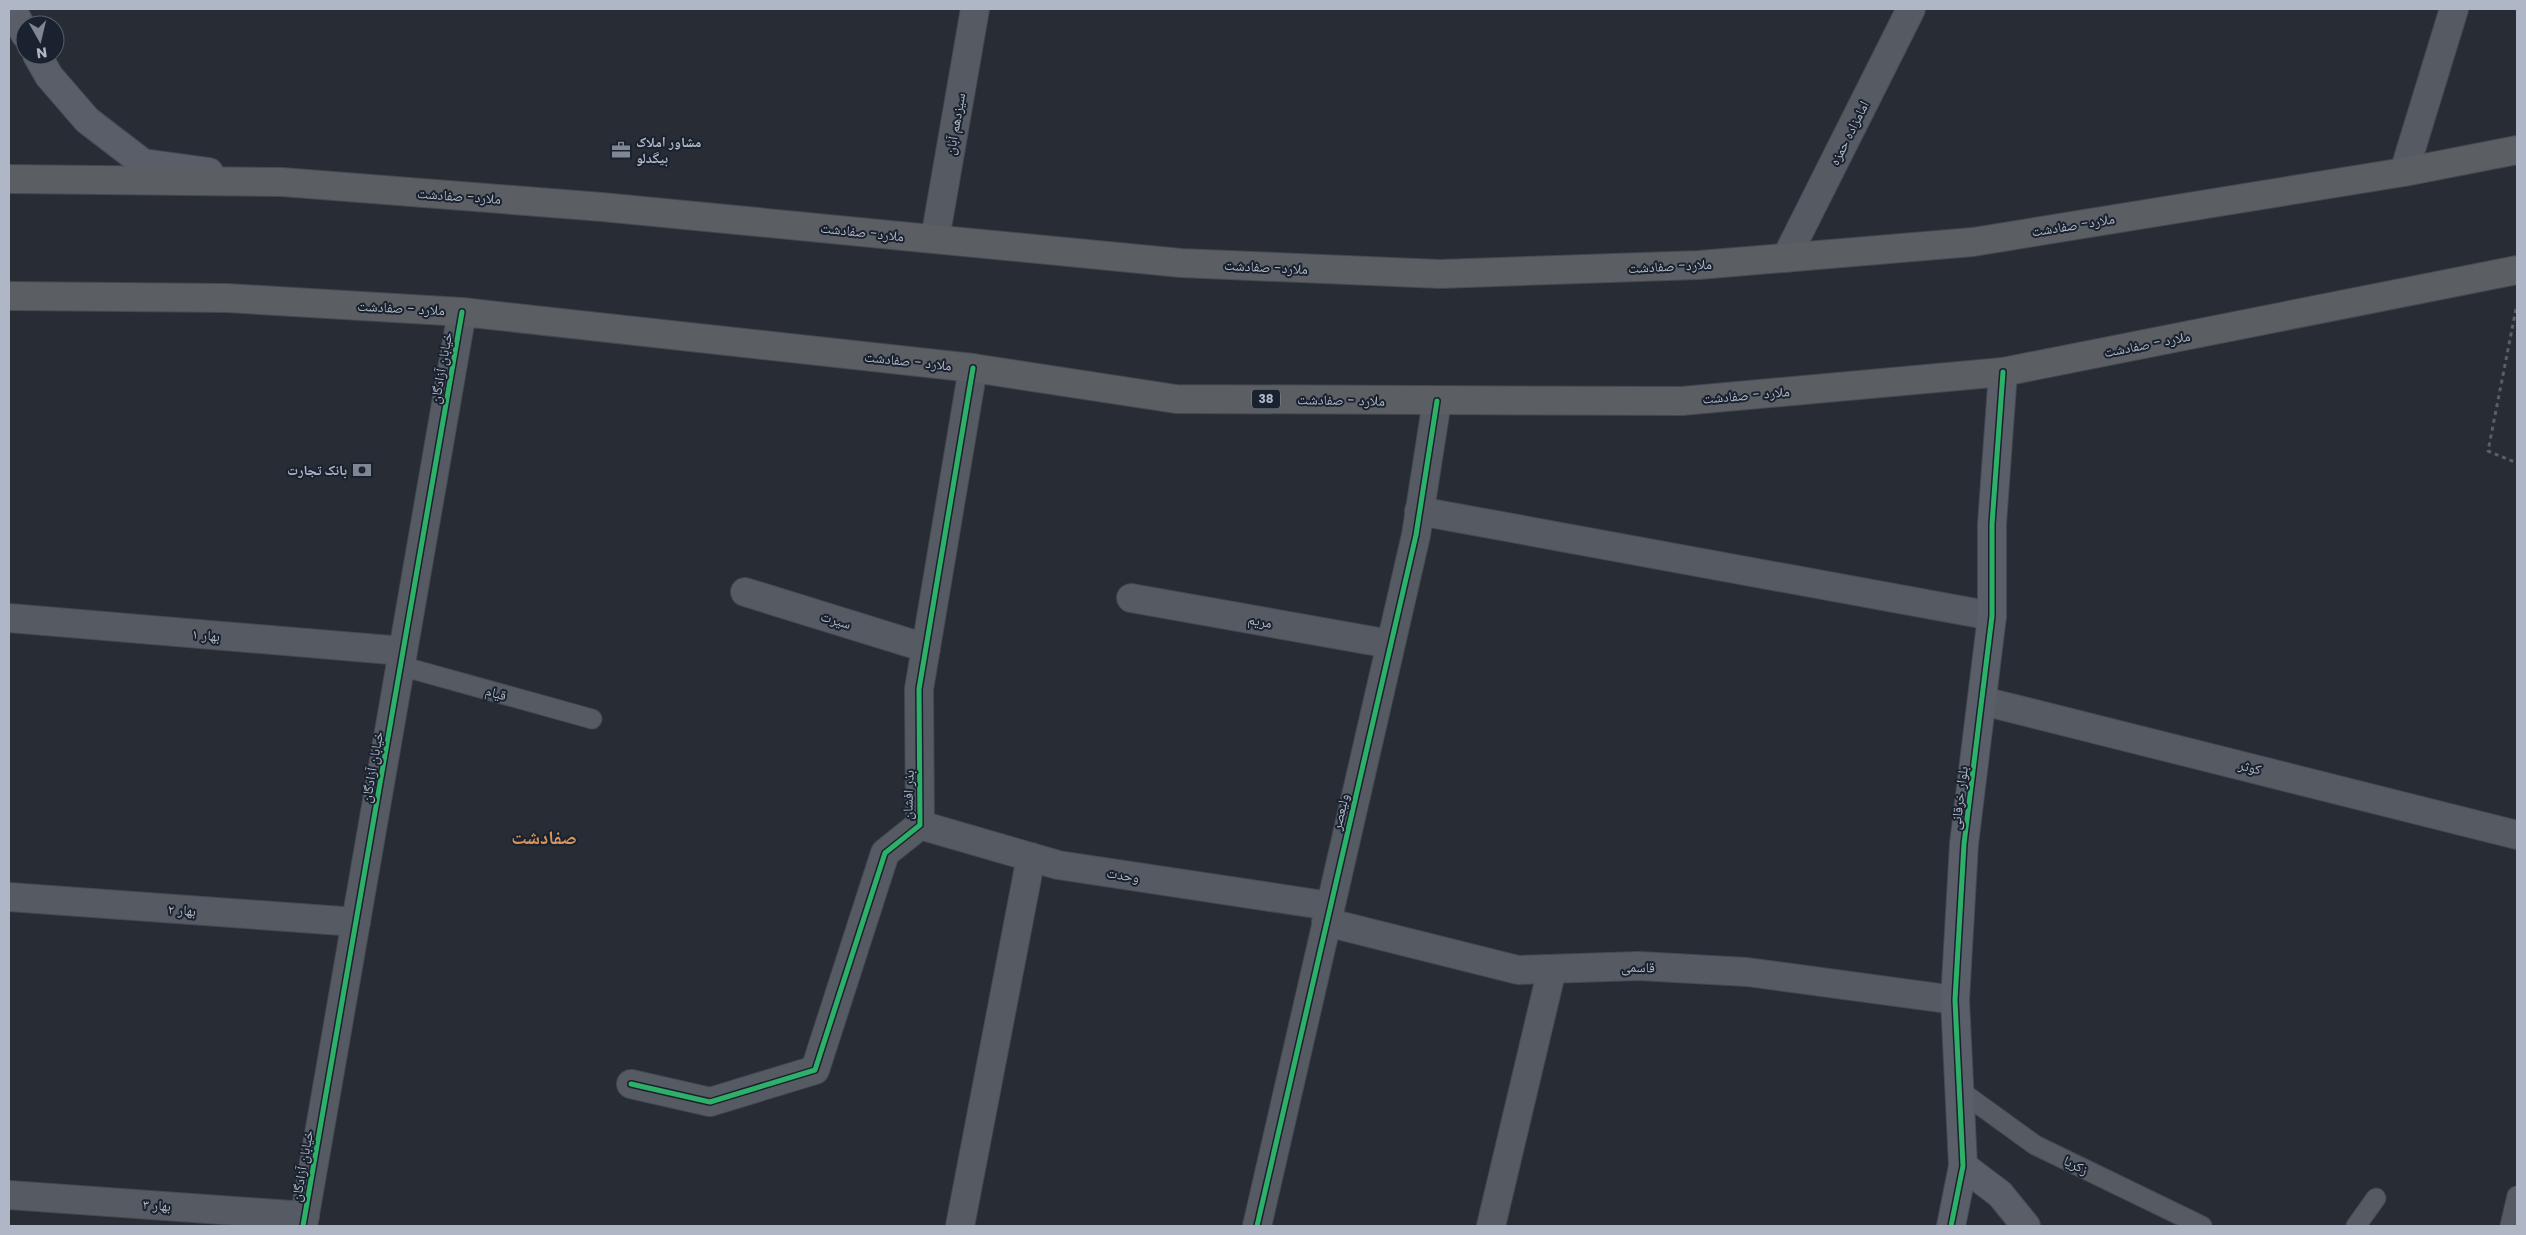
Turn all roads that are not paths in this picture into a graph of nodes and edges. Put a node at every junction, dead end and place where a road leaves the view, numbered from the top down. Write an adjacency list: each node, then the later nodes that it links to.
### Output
1 (975, 9): 9 (street, سیزدهم آبان)
2 (1911, 9): 10 (street, امامزاده حمزه)
3 (2454, 9): 6 (street)
4 (43, 65): 8 (street)
5 (2517, 150): 6 (highway, ملارد- صفادشت)
6 (2404, 172): 10 (highway, ملارد- صفادشت)
7 (9, 179): 8 (highway, ملارد- صفادشت)
8 (282, 182): 9 (highway, ملارد- صفادشت)
9 (935, 239): 10 (highway, ملارد- صفادشت)
10 (1786, 258)
11 (2517, 270): 15 (highway, ملارد - صفادشت / 38)
12 (9, 296): 13 (highway, ملارد - صفادشت / 38)
13 (462, 312): 14 (highway, ملارد - صفادشت / 38); 24 (street, خیابان آزادگان)
14 (973, 368): 16 (highway, ملارد - صفادشت / 38); 23 (street, بذر افشان)
15 (2003, 372): 16 (highway, ملارد - صفادشت / 38); 20 (street, بلوار خرقانی)
16 (1437, 401): 17 (street, ولیعصر)
17 (1419, 511): 20 (street); 22 (street, ولیعصر)
18 (745, 592): 23 (street, سیرت)
19 (1131, 598): 22 (street, مریم)
20 (1992, 616): 25 (street, بلوار خرقانی)
21 (9, 618): 24 (street, بهار ۱)
22 (1390, 644): 31 (street, ولیعصر)
23 (926, 648): 27 (street, بذر افشان)
24 (402, 659): 26 (lane, قیام); 32 (street, خیابان آزادگان)
25 (1983, 701): 28 (street, کوثر); 34 (street, بلوار خرقانی)
26 (592, 719)
27 (920, 825): 29 (street, وحدت); 35 (street, بذر افشان)
28 (2517, 835)
29 (1032, 857): 31 (street, وحدت); 42 (street)
30 (9, 897): 32 (street, بهار ۲)
31 (1328, 914): 33 (street, قاسمی); 43 (street, ولیعصر)
32 (356, 922): 41 (street, خیابان آزادگان)
33 (1552, 969): 34 (street, قاسمی); 44 (street)
34 (1955, 1000): 36 (street, بلوار خرقانی)
35 (631, 1084)
36 (1959, 1090): 37 (street, بلوار خرقانی); 47 (lane, زکریا)
37 (1963, 1166): 45 (street, بلوار خرقانی); 46 (street)
38 (9, 1195): 41 (street, بهار ۳)
39 (2517, 1196): 49 (lane)
40 (2376, 1198): 48 (lane)
41 (304, 1221)
42 (960, 1226)
43 (1257, 1226)
44 (1491, 1226)
45 (1951, 1226)
46 (2026, 1226)
47 (2202, 1226)
48 (2356, 1226)
49 (2510, 1226)

